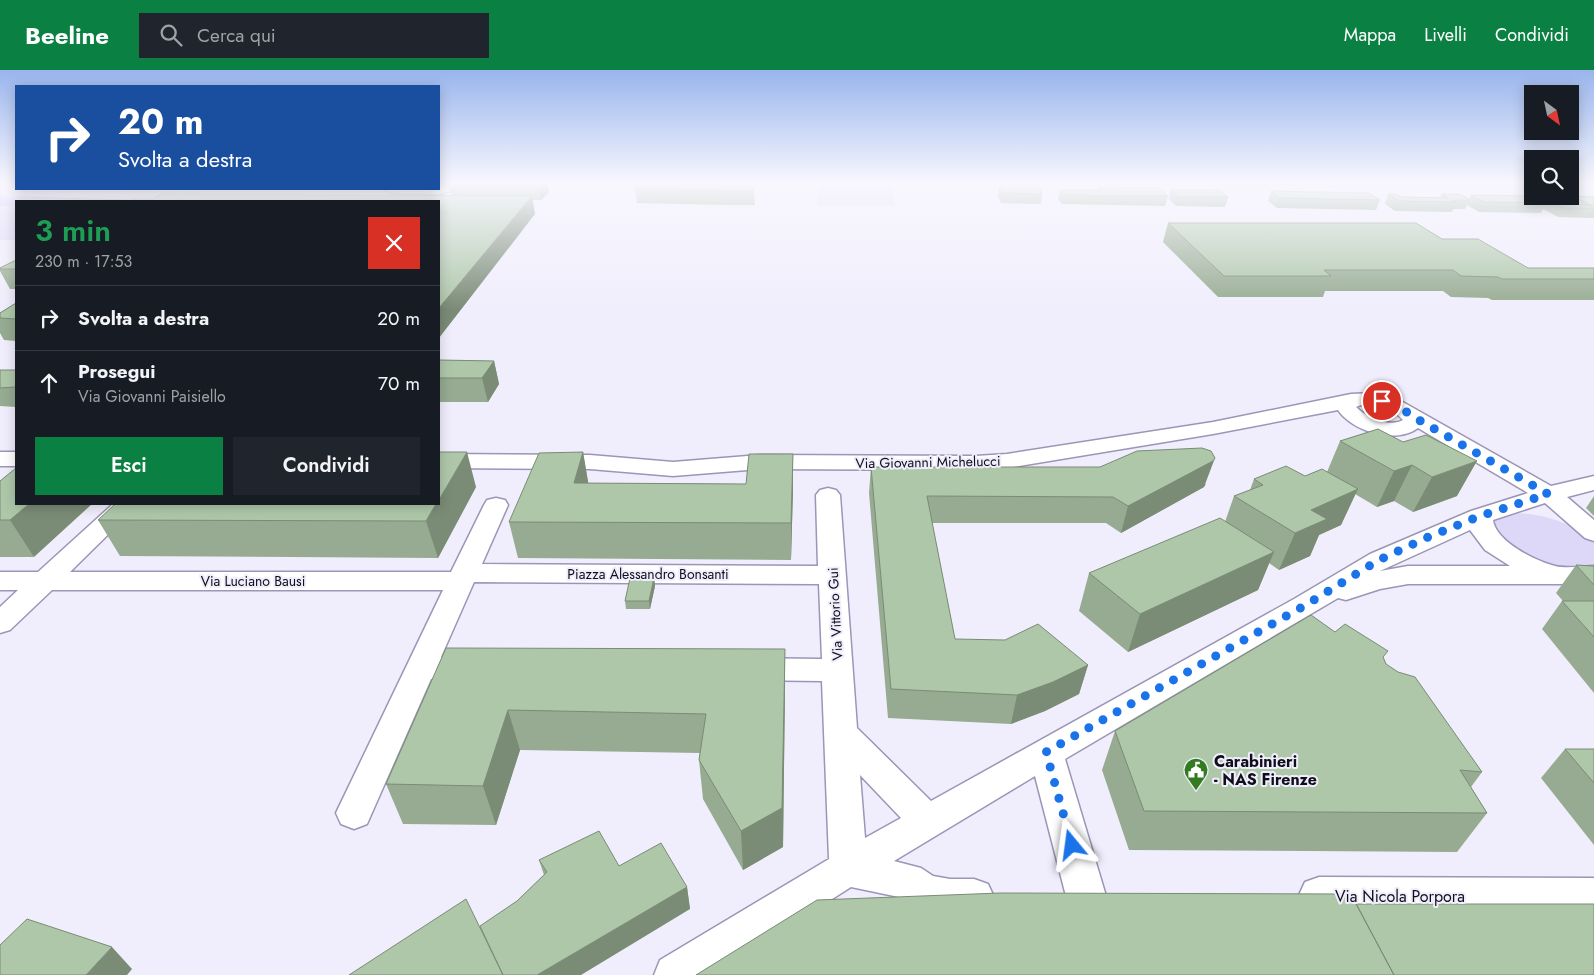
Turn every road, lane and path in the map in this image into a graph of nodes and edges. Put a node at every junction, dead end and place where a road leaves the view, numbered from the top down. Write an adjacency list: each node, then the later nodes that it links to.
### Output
1 (1351, 400): 2 (street); 3 (street, Via Giovanni Michelucci); 4 (street, Via Giovanni Michelucci)
2 (1364, 422): 3 (street, Via Giovanni Michelucci); 4 (street, Via Giovanni Michelucci)
3 (1407, 422): 9 (street)
4 (1213, 428): 7 (street, Via Giovanni Michelucci)
5 (0, 459): 6 (street)
6 (15, 459)
7 (440, 461)
8 (1594, 483): 9 (street)
9 (1548, 494): 13 (street); 14 (street)
10 (828, 495): 15 (street, Via Vittorio Gui)
11 (126, 505): 20 (street)
12 (496, 505): 18 (street)
13 (1480, 516): 17 (street); 21 (street)
14 (1594, 533)
15 (832, 575): 18 (street, Piazza Alessandro Bonsanti); 26 (street, Via Vittorio Gui)
16 (1594, 575): 17 (street)
17 (1553, 576): 21 (street)
18 (463, 577): 20 (street, Via Luciano Bausi); 23 (street)
19 (0, 581): 20 (street, Via Luciano Bausi)
20 (45, 581): 22 (street)
21 (1304, 606): 28 (street)
22 (0, 624)
23 (421, 668): 24 (street); 29 (street)
24 (500, 668)
25 (725, 669): 26 (street)
26 (838, 670): 27 (street, Via Vittorio Gui)
27 (841, 733): 30 (street); 31 (street, Via Vittorio Gui)
28 (1046, 752): 30 (street); 33 (street)
29 (354, 813)
30 (927, 821): 31 (street)
31 (848, 869): 35 (street); 36 (street)
32 (1287, 895): 34 (street, Via Nicola Porpora)
33 (1047, 896)
34 (1594, 896)
35 (1008, 897)
36 (675, 975)

